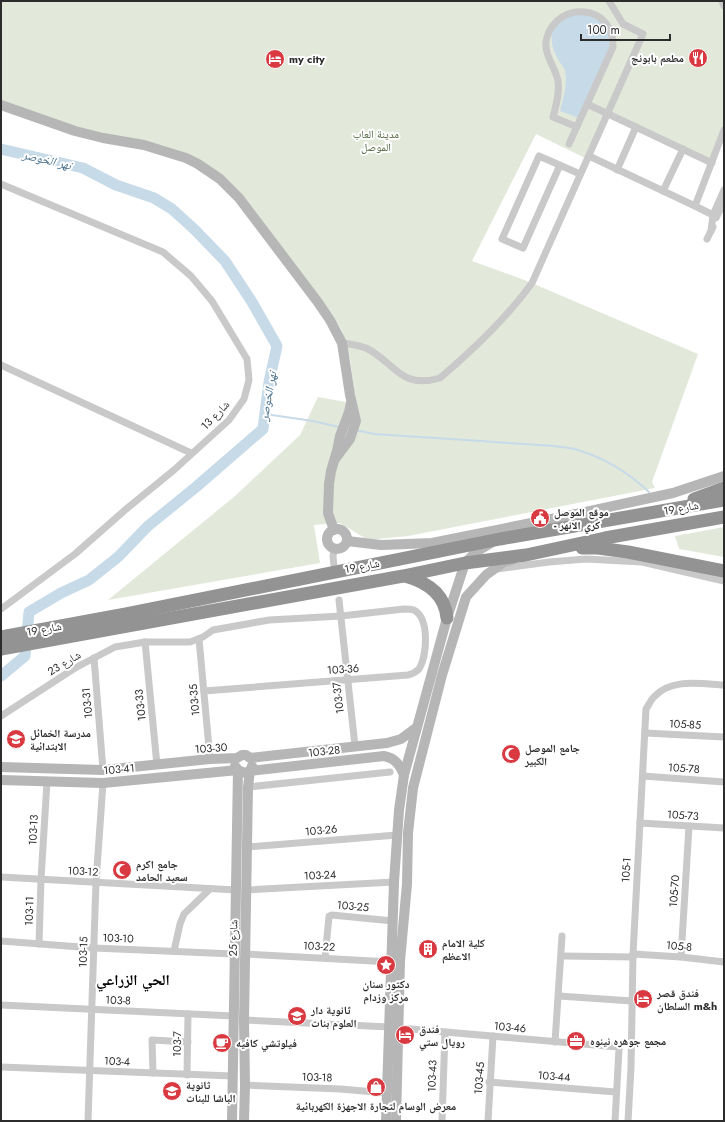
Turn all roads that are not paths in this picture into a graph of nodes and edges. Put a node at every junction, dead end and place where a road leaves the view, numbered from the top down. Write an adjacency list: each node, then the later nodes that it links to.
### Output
1 (609, 1): 6 (street)
2 (722, 1): 3 (street)
3 (724, 6)
4 (587, 104): 6 (street); 7 (street); 7 (street)
5 (1, 105): 25 (main road)
6 (608, 113): 8 (street); 13 (street)
7 (577, 127): 11 (street)
8 (636, 127): 12 (street); 16 (street)
9 (724, 130): 10 (street)
10 (722, 143): 14 (street)
11 (569, 144)
12 (683, 149): 14 (street); 20 (street)
13 (589, 156): 16 (street); 17 (street)
14 (712, 163): 22 (street)
15 (560, 165): 15 (street); 17 (street)
16 (617, 170): 20 (street)
17 (580, 174): 25 (street)
18 (1, 184): 29 (street, شارع 13)
19 (724, 190): 23 (street)
20 (663, 192): 22 (street)
21 (724, 202): 23 (street)
22 (695, 206): 23 (street)
23 (715, 215): 24 (street)
24 (708, 239)
25 (342, 343): 27 (main road)
26 (1, 365): 29 (street)
27 (351, 399): 28 (main road); 28 (main road)
28 (345, 437): 36 (main road)
29 (191, 454): 51 (street, شارع 13)
30 (724, 476): 35 (main road)
31 (724, 488): 33 (highway)
32 (724, 500): 33 (highway, شارع 19)
33 (641, 514): 35 (highway, شارع 19)
34 (724, 517): 40 (highway, شارع 19)
35 (567, 522): 37 (highway, شارع 19); 38 (main road)
36 (334, 530): 38 (main road); 39 (main road)
37 (500, 539): 42 (main road); 54 (highway, شارع 19)
38 (347, 541): 39 (main road)
39 (334, 549): 43 (street)
40 (550, 550): 41 (highway, شارع 19); 45 (highway)
41 (526, 555): 42 (highway, شارع 19); 44 (main road)
42 (465, 563): 46 (highway, شارع 19); 48 (main road)
43 (334, 566)
44 (492, 569): 47 (street); 49 (main road)
45 (724, 571)
46 (403, 576): 53 (highway); 54 (highway, شارع 19)
47 (724, 581)
48 (455, 592): 49 (main road); 53 (main road)
49 (466, 597): 118 (main road)
50 (339, 600): 52 (street, 103-37)
51 (1, 609)
52 (341, 616): 56 (street); 60 (street, 103-37); 60 (street, 103-36)
53 (447, 618): 64 (main road)
54 (127, 620): 55 (highway, شارع 19); 58 (highway, شارع 19)
55 (1, 637)
56 (199, 639): 57 (street, شارع 23); 62 (street, 103-35)
57 (145, 642): 59 (street, شارع 23); 71 (street, 103-33)
58 (1, 649)
59 (94, 658): 63 (street, شارع 23); 74 (street, 103-31)
60 (347, 679): 62 (street, 103-36); 67 (street, 103-37)
61 (724, 685): 65 (street, 105-1)
62 (204, 691): 70 (street, 103-35)
63 (1, 716)
64 (416, 728): 67 (main road, 103-30); 78 (main road)
65 (645, 733): 66 (street, 105-85); 79 (street, 105-1)
66 (724, 736)
67 (356, 746): 69 (main road, 103-30)
68 (237, 758): 69 (main road, 103-30); 70 (main road, 103-30); 75 (main road, شارع 25)
69 (250, 758): 76 (main road, شارع 25)
70 (210, 759): 71 (main road, 103-30)
71 (157, 765): 74 (main road, 103-30)
72 (1, 767): 73 (main road, 103-30)
73 (24, 767): 74 (main road, 103-30); 80 (main road)
74 (103, 770)
75 (238, 770): 76 (main road, 103-28); 84 (main road, 103-41); 96 (main road, شارع 25)
76 (250, 771): 78 (main road, 103-28); 85 (main road, شارع 25)
77 (390, 772): 85 (street)
78 (404, 775): 89 (main road)
79 (643, 776): 82 (street, 105-78); 86 (street, 105-1)
80 (23, 781): 81 (main road, 103-41); 83 (main road, 103-41)
81 (47, 782): 84 (main road, 103-41); 92 (street, 103-13)
82 (724, 782)
83 (1, 783)
84 (103, 783): 93 (street, 103-15)
85 (248, 787): 90 (main road, شارع 25)
86 (640, 823): 87 (street, 105-73); 106 (street, 105-1)
87 (690, 826): 88 (street, 105-73); 107 (street, 105-70)
88 (724, 828)
89 (397, 835): 90 (street, 103-26); 94 (main road)
90 (247, 847): 96 (main road, شارع 25)
91 (1, 877): 92 (street, 103-12)
92 (41, 879): 93 (street, 103-12); 100 (street, 103-11)
93 (96, 882): 95 (street, 103-12); 101 (street, 103-15)
94 (394, 882): 96 (street, 103-24); 97 (main road)
95 (210, 889): 96 (street, 103-12); 102 (street)
96 (241, 890): 103 (main road, شارع 25); 104 (main road, شارع 25)
97 (393, 921): 108 (street, 103-25); 109 (main road)
98 (562, 936): 105 (street)
99 (1, 941): 100 (street, 103-10)
100 (39, 944): 101 (street, 103-10)
101 (94, 948): 102 (street, 103-10); 114 (street, 103-15)
102 (174, 952): 103 (street, 103-10)
103 (234, 954): 116 (main road, شارع 25)
104 (245, 954): 108 (street, 103-22); 117 (main road, شارع 25)
105 (562, 956): 106 (street, 105-8); 111 (street)
106 (633, 956): 107 (street, 105-8); 112 (street, 105-1)
107 (681, 957): 110 (street, 105-8)
108 (326, 958): 109 (street, 103-22)
109 (391, 962): 118 (main road)
110 (724, 962)
111 (559, 996): 112 (street); 122 (street)
112 (632, 1001): 125 (street, 105-1)
113 (1, 1005): 114 (street, 103-8)
114 (92, 1010): 115 (street, 103-8); 126 (street, 103-15)
115 (188, 1014): 116 (street, 103-8); 121 (street, 103-7)
116 (234, 1016): 129 (main road, شارع 25)
117 (244, 1020): 118 (street, 103-46); 131 (main road, شارع 25)
118 (394, 1027): 119 (street, 103-46); 133 (main road); 138 (main road)
119 (445, 1032): 120 (street, 103-46); 139 (street, 103-43)
120 (493, 1036): 122 (street, 103-46); 130 (street, 103-45)
121 (188, 1042): 127 (street); 128 (street, 103-7)
122 (555, 1042): 124 (street, 103-46)
123 (1, 1067): 126 (street, 103-4)
124 (618, 1067): 125 (street); 132 (street)
125 (630, 1068): 142 (street, 105-1)
126 (89, 1071): 127 (street, 103-4); 134 (street, 103-15)
127 (153, 1073): 128 (street, 103-4)
128 (187, 1075): 129 (street, 103-4)
129 (233, 1076): 135 (main road, شارع 25)
130 (490, 1082): 132 (street, 103-44); 140 (street, 103-45)
131 (245, 1085): 133 (street, 103-18); 136 (main road, شارع 25)
132 (616, 1092): 141 (street)
133 (387, 1093): 137 (main road)
134 (88, 1121)
135 (232, 1121)
136 (244, 1121)
137 (386, 1121)
138 (396, 1121)
139 (442, 1121)
140 (488, 1121)
141 (615, 1121)
142 (628, 1121)

